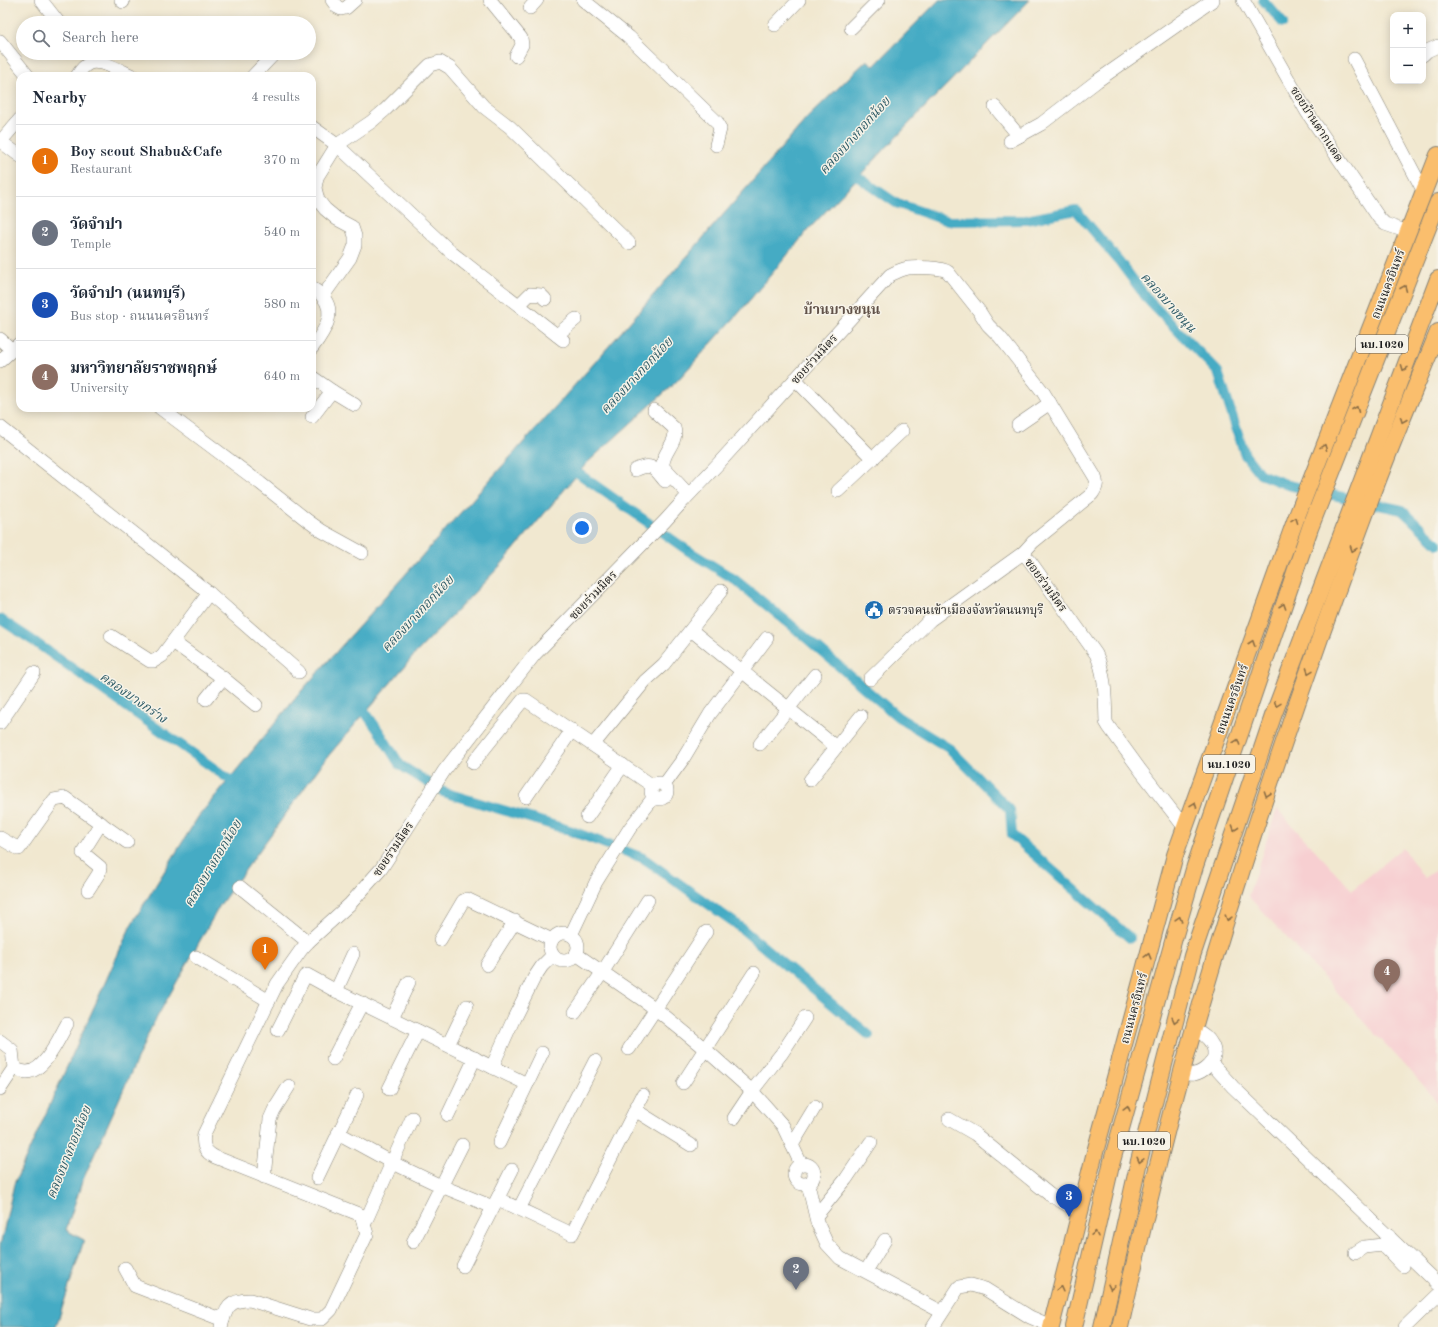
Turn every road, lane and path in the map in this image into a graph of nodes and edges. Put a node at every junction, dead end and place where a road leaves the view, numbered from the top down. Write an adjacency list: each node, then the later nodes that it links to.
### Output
1 (41, 0): 10 (street)
2 (355, 0): 9 (street)
3 (490, 0): 16 (street)
4 (583, 0): 28 (street)
5 (799, 0): 11 (street)
6 (879, 0): 12 (street)
7 (1213, 0): 23 (street)
8 (1243, 0): 35 (street, ซอยบ้านตากแดด)
9 (334, 3)
10 (54, 16)
11 (775, 25)
12 (851, 28)
13 (0, 41): 19 (street)
14 (1438, 46): 15 (street)
15 (1426, 52)
16 (516, 56)
17 (1354, 59): 32 (street)
18 (269, 60): 22 (street)
19 (25, 72)
20 (80, 72): 21 (street)
21 (123, 72)
22 (259, 72)
23 (995, 107)
24 (16, 123): 26 (street)
25 (316, 130): 27 (street)
26 (0, 141): 29 (street)
27 (337, 145): 31 (street); 36 (street); 41 (street)
28 (716, 145)
29 (16, 153)
30 (1438, 155): 32 (main road, ถนนนครอินทร์ / นบ.1020)
31 (316, 180)
32 (1424, 192): 35 (main road, ถนนนครอินทร์ / นบ.1020)
33 (316, 194): 39 (street)
34 (1438, 202): 125 (main road, ถนนนครอินทร์ / นบ.1020, one-way to 34)
35 (1408, 232): 95 (main road, ถนนนครอินทร์ / นบ.1020, one-way to 35)
36 (629, 243)
37 (1438, 279): 110 (main road, นบ.1020, one-way to 110)
38 (316, 291): 39 (street)
39 (323, 296): 45 (street)
40 (545, 298): 41 (street)
41 (519, 305): 42 (street)
42 (576, 319)
43 (1438, 332): 126 (main road, นบ.1020, one-way to 126)
44 (0, 339): 46 (street)
45 (316, 342)
46 (16, 346): 47 (street)
47 (0, 361)
48 (316, 379): 50 (street)
49 (795, 379): 51 (street, ซอยร่วมมิตร); 61 (street); 64 (street, ซอยร่วมมิตร)
50 (332, 391): 52 (street); 56 (street)
51 (1050, 404): 58 (street); 66 (street, ซอยร่วมมิตร)
52 (355, 405)
53 (654, 410): 64 (street)
54 (165, 412): 65 (street)
55 (316, 412): 57 (street)
56 (316, 412)
57 (312, 417)
58 (1018, 425)
59 (0, 427): 68 (street)
60 (902, 431): 61 (street)
61 (873, 459): 63 (street)
62 (635, 470): 64 (street)
63 (838, 491)
64 (685, 498): 106 (street, ซอยร่วมมิตร)
65 (362, 553)
66 (1023, 553): 78 (street); 95 (street, ซอยร่วมมิตร)
67 (721, 591): 69 (street)
68 (209, 593): 72 (street); 74 (street)
69 (691, 630): 73 (street); 85 (street)
70 (111, 636): 72 (street)
71 (767, 638): 73 (street)
72 (173, 642): 77 (street)
73 (742, 670): 81 (street); 91 (street)
74 (298, 672)
75 (34, 673): 83 (street)
76 (815, 675): 81 (street)
77 (223, 678): 79 (street); 80 (street)
78 (870, 679)
79 (206, 699)
80 (256, 705)
81 (789, 708): 86 (street); 87 (street)
82 (861, 716): 87 (street)
83 (0, 723)
84 (572, 730): 85 (street); 88 (street); 92 (street)
85 (593, 744): 89 (street)
86 (760, 744)
87 (836, 747): 90 (street)
88 (473, 763)
89 (623, 765): 91 (street); 93 (street)
90 (810, 780)
91 (657, 789): 103 (street)
92 (526, 796)
93 (587, 817)
94 (101, 823): 96 (street); 97 (street); 99 (street)
95 (1185, 828): 161 (main road, ถนนนครอินทร์ / นบ.1020, one-way to 95)
96 (0, 838)
97 (127, 842)
98 (240, 887): 106 (street)
99 (88, 890)
100 (648, 900): 113 (street)
101 (515, 921): 104 (street); 105 (street); 112 (street)
102 (706, 932): 120 (street)
103 (571, 935): 105 (street); 108 (street)
104 (440, 940)
105 (552, 940): 109 (street)
106 (308, 942): 117 (street, ซอยร่วมมิตร)
107 (353, 954): 116 (street)
108 (576, 954): 109 (street); 113 (street)
109 (553, 955): 138 (street)
110 (1192, 956): 126 (main road); 187 (main road, นบ.1020, one-way to 187)
111 (196, 957): 117 (street)
112 (487, 965)
113 (602, 973): 120 (street); 121 (street)
114 (754, 973): 132 (street)
115 (409, 982): 122 (street)
116 (336, 991): 118 (street); 127 (street)
117 (270, 1001): 164 (street, ซอยร่วมมิตร)
118 (362, 1003): 122 (street); 135 (street)
119 (467, 1006): 130 (street)
120 (656, 1009): 131 (street); 132 (street)
121 (575, 1012)
122 (392, 1018): 128 (street)
123 (805, 1018): 146 (street)
124 (67, 1024): 139 (street)
125 (1150, 1024): 161 (main road); 186 (main road, ถนนนครอินทร์ / นบ.1020, one-way to 125)
126 (1195, 1025): 137 (street); 140 (main road, นบ.1020)
127 (278, 1030)
128 (418, 1031): 130 (street); 145 (street)
129 (0, 1041): 139 (street)
130 (448, 1045): 134 (street)
131 (629, 1049)
132 (705, 1049): 141 (street); 146 (street)
133 (542, 1053): 142 (street)
134 (475, 1058): 138 (street); 151 (street)
135 (334, 1059)
136 (595, 1061): 168 (street)
137 (1211, 1063): 140 (street); 173 (street)
138 (492, 1066): 142 (street)
139 (14, 1068): 144 (street)
140 (1182, 1073): 188 (main road, นบ.1020)
141 (683, 1083)
142 (527, 1084): 157 (street)
143 (289, 1086): 164 (street)
144 (0, 1089)
145 (389, 1089)
146 (752, 1091): 153 (street); 160 (street)
147 (357, 1095): 155 (street)
148 (643, 1095): 150 (street)
149 (815, 1108): 160 (street)
150 (635, 1110): 159 (street); 168 (street)
151 (448, 1115)
152 (412, 1118): 162 (street)
153 (734, 1118)
154 (949, 1119): 169 (street)
155 (338, 1134): 162 (street); 165 (street)
156 (871, 1142): 170 (street)
157 (499, 1143)
158 (462, 1145): 166 (street)
159 (691, 1145)
160 (792, 1146): 170 (street)
161 (1094, 1156): 169 (main road, ถนนนครอินทร์ / นบ.1020)
162 (393, 1163): 166 (street); 171 (street)
163 (512, 1170): 167 (street)
164 (264, 1177): 171 (street, ซอยร่วมมิตร)
165 (317, 1178)
166 (442, 1186): 167 (street); 174 (street)
167 (495, 1203): 168 (street); 176 (street)
168 (519, 1209)
169 (1080, 1212): 184 (main road, ถนนนครอินทร์ / นบ.1020, one-way to 169)
170 (816, 1216): 179 (street)
171 (364, 1225): 183 (street)
172 (885, 1240): 179 (street)
173 (1386, 1241): 175 (street); 177 (street); 180 (street)
174 (413, 1242)
175 (1355, 1253)
176 (463, 1266)
177 (1403, 1266)
178 (125, 1268): 183 (street)
179 (866, 1271): 182 (street)
180 (1438, 1284)
181 (1438, 1295): 189 (street)
182 (942, 1312): 184 (street); 185 (street)
183 (222, 1323)
184 (1051, 1326)
185 (933, 1327)
186 (1074, 1327)
187 (1102, 1327)
188 (1120, 1327)
189 (1405, 1327)

